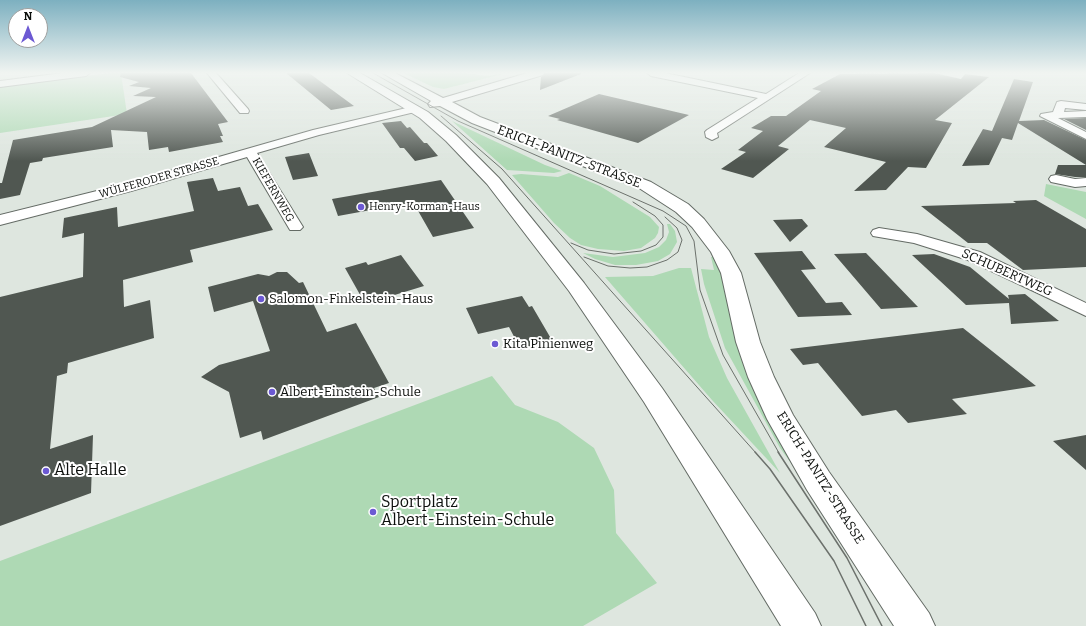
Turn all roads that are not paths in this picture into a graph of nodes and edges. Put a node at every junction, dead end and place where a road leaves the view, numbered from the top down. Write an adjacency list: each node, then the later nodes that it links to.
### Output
1 (236, 102): 6 (street)
2 (428, 102): 4 (main road, WÜLFERODER STRASSE)
3 (758, 102): 10 (street)
4 (425, 103): 11 (street, WÜLFERODER STRASSE); 18 (main road, ERICH-PANITZ-STRASSE); 19 (main road, ERICH-PANITZ-STRASSE)
5 (1086, 107): 8 (street)
6 (244, 111)
7 (1086, 114): 8 (street)
8 (1062, 115): 9 (street)
9 (1086, 136)
10 (712, 137)
11 (250, 152): 14 (street, WÜLFERODER STRASSE); 15 (street, KIEFERNWEG)
12 (1056, 178): 13 (street)
13 (1086, 182)
14 (0, 220)
15 (295, 228)
16 (879, 233): 17 (street, SCHUBERTWEG)
17 (1086, 310)
18 (802, 626)
19 (916, 626)

